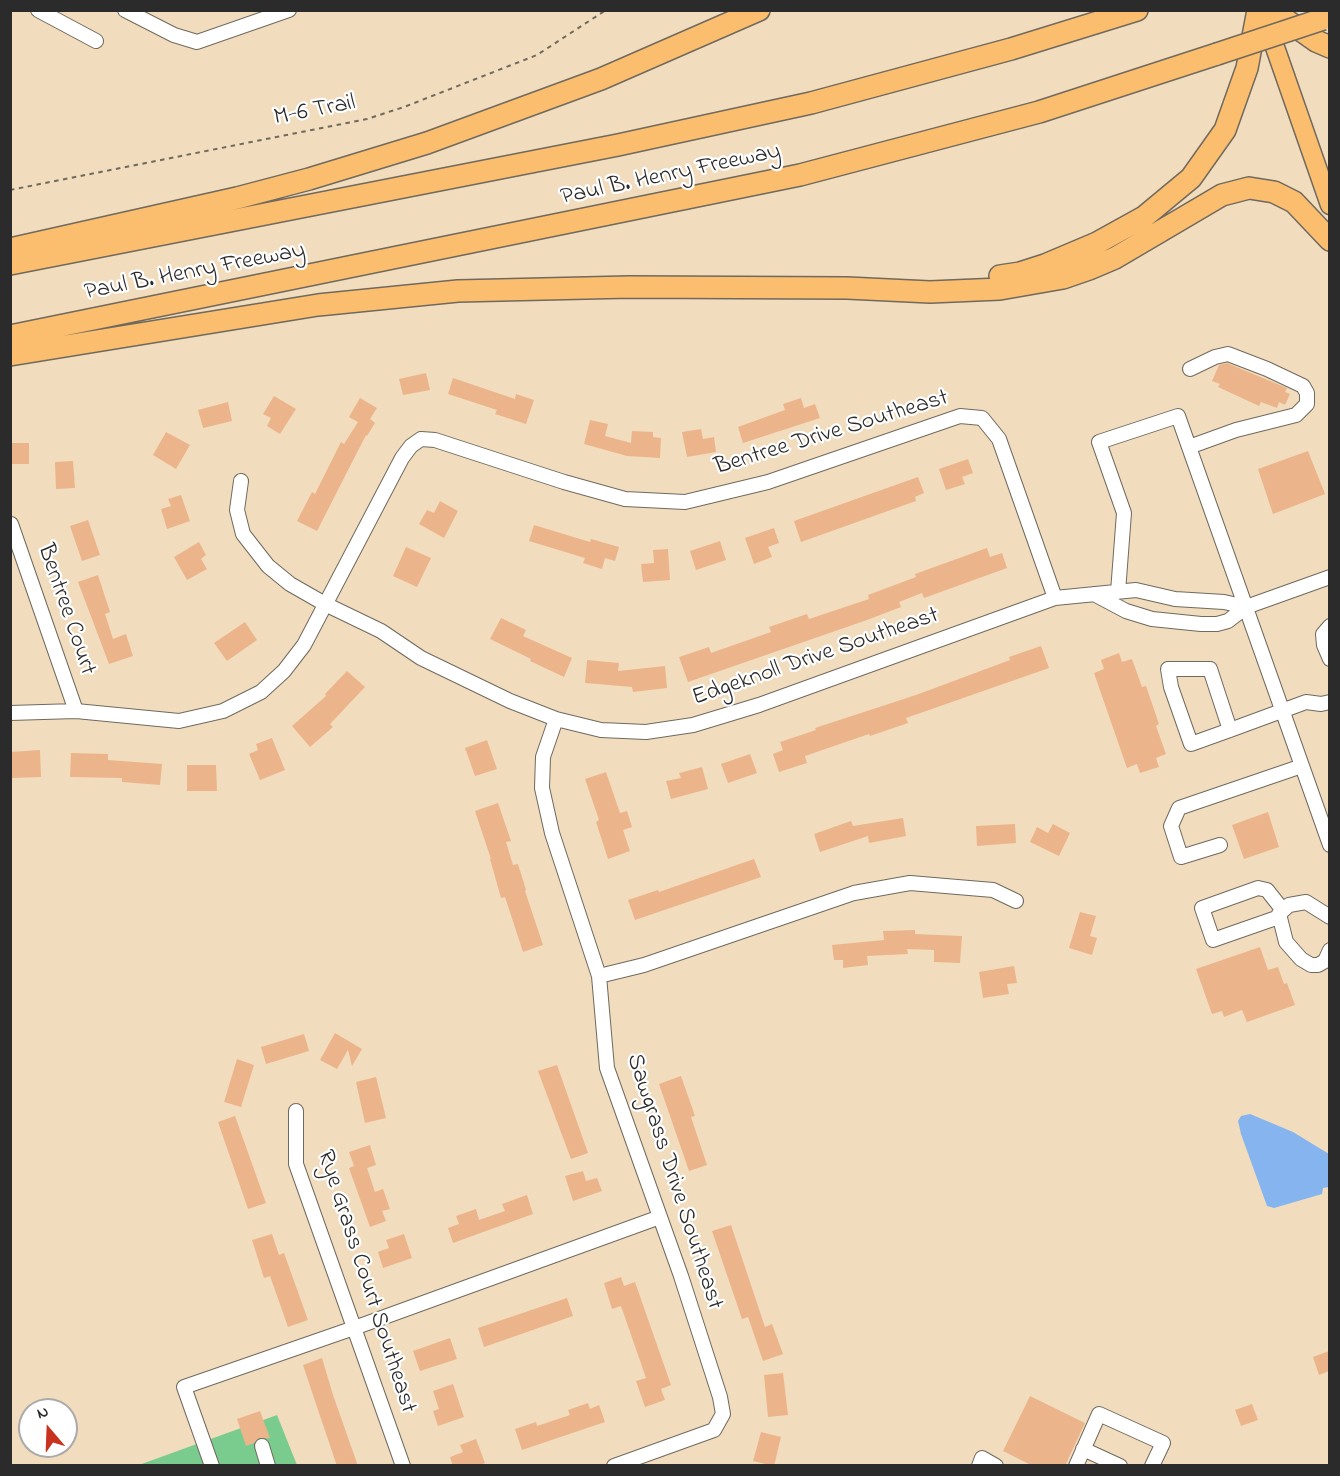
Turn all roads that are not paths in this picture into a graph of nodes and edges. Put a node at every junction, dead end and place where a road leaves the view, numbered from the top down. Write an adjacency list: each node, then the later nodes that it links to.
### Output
1 (38, 10): 9 (street)
2 (125, 10): 3 (street)
3 (289, 10)
4 (1137, 10): 14 (highway, Paul B. Henry Freeway)
5 (1260, 10): 11 (main road); 15 (highway)
6 (1272, 10): 10 (highway)
7 (756, 12): 13 (highway)
8 (1326, 18): 16 (highway, Paul B. Henry Freeway, bridge)
9 (96, 41)
10 (1329, 47)
11 (1329, 204)
12 (1329, 240): 15 (highway)
13 (10, 249)
14 (10, 264)
15 (847, 288): 17 (highway)
16 (10, 336)
17 (10, 355)
18 (1190, 369): 19 (street)
19 (1189, 447): 23 (street); 27 (street)
20 (242, 481): 26 (street, Edgeknoll Drive Southeast)
21 (11, 524): 32 (street, Bentree Court)
22 (1329, 577): 27 (street)
23 (1118, 592): 24 (street, Edgeknoll Drive Southeast); 27 (street, Edgeknoll Drive Southeast)
24 (1094, 594): 25 (street, Edgeknoll Drive Southeast); 27 (street)
25 (1055, 598): 26 (street, Bentree Drive Southeast); 34 (street, Edgeknoll Drive Southeast)
26 (325, 604): 32 (street); 34 (street, Edgeknoll Drive Southeast)
27 (1246, 607): 31 (street)
28 (1329, 626): 29 (street)
29 (1329, 659)
30 (1329, 702): 31 (street)
31 (1282, 710): 35 (street); 36 (street)
32 (76, 711): 33 (street)
33 (10, 713)
34 (556, 719): 43 (street, Sawgrass Drive Southeast)
35 (1230, 730): 35 (street)
36 (1302, 766): 37 (street); 38 (street)
37 (1328, 838)
38 (1220, 845)
39 (1016, 901): 43 (street)
40 (1280, 913): 40 (street); 41 (street); 42 (street)
41 (1329, 917)
42 (1329, 950)
43 (599, 976): 45 (street, Sawgrass Drive Southeast)
44 (296, 1111): 46 (street, Rye Grass Court Southeast)
45 (660, 1217): 46 (street); 52 (street, Sawgrass Drive Southeast)
46 (354, 1328): 49 (street); 51 (street, Rye Grass Court Southeast)
47 (262, 1446): 50 (street)
48 (1083, 1449): 55 (street); 56 (street); 57 (street)
49 (212, 1466)
50 (268, 1466)
51 (403, 1466)
52 (614, 1466)
53 (979, 1466): 54 (street)
54 (996, 1466)
55 (1076, 1466)
56 (1120, 1466)
57 (1152, 1466)

